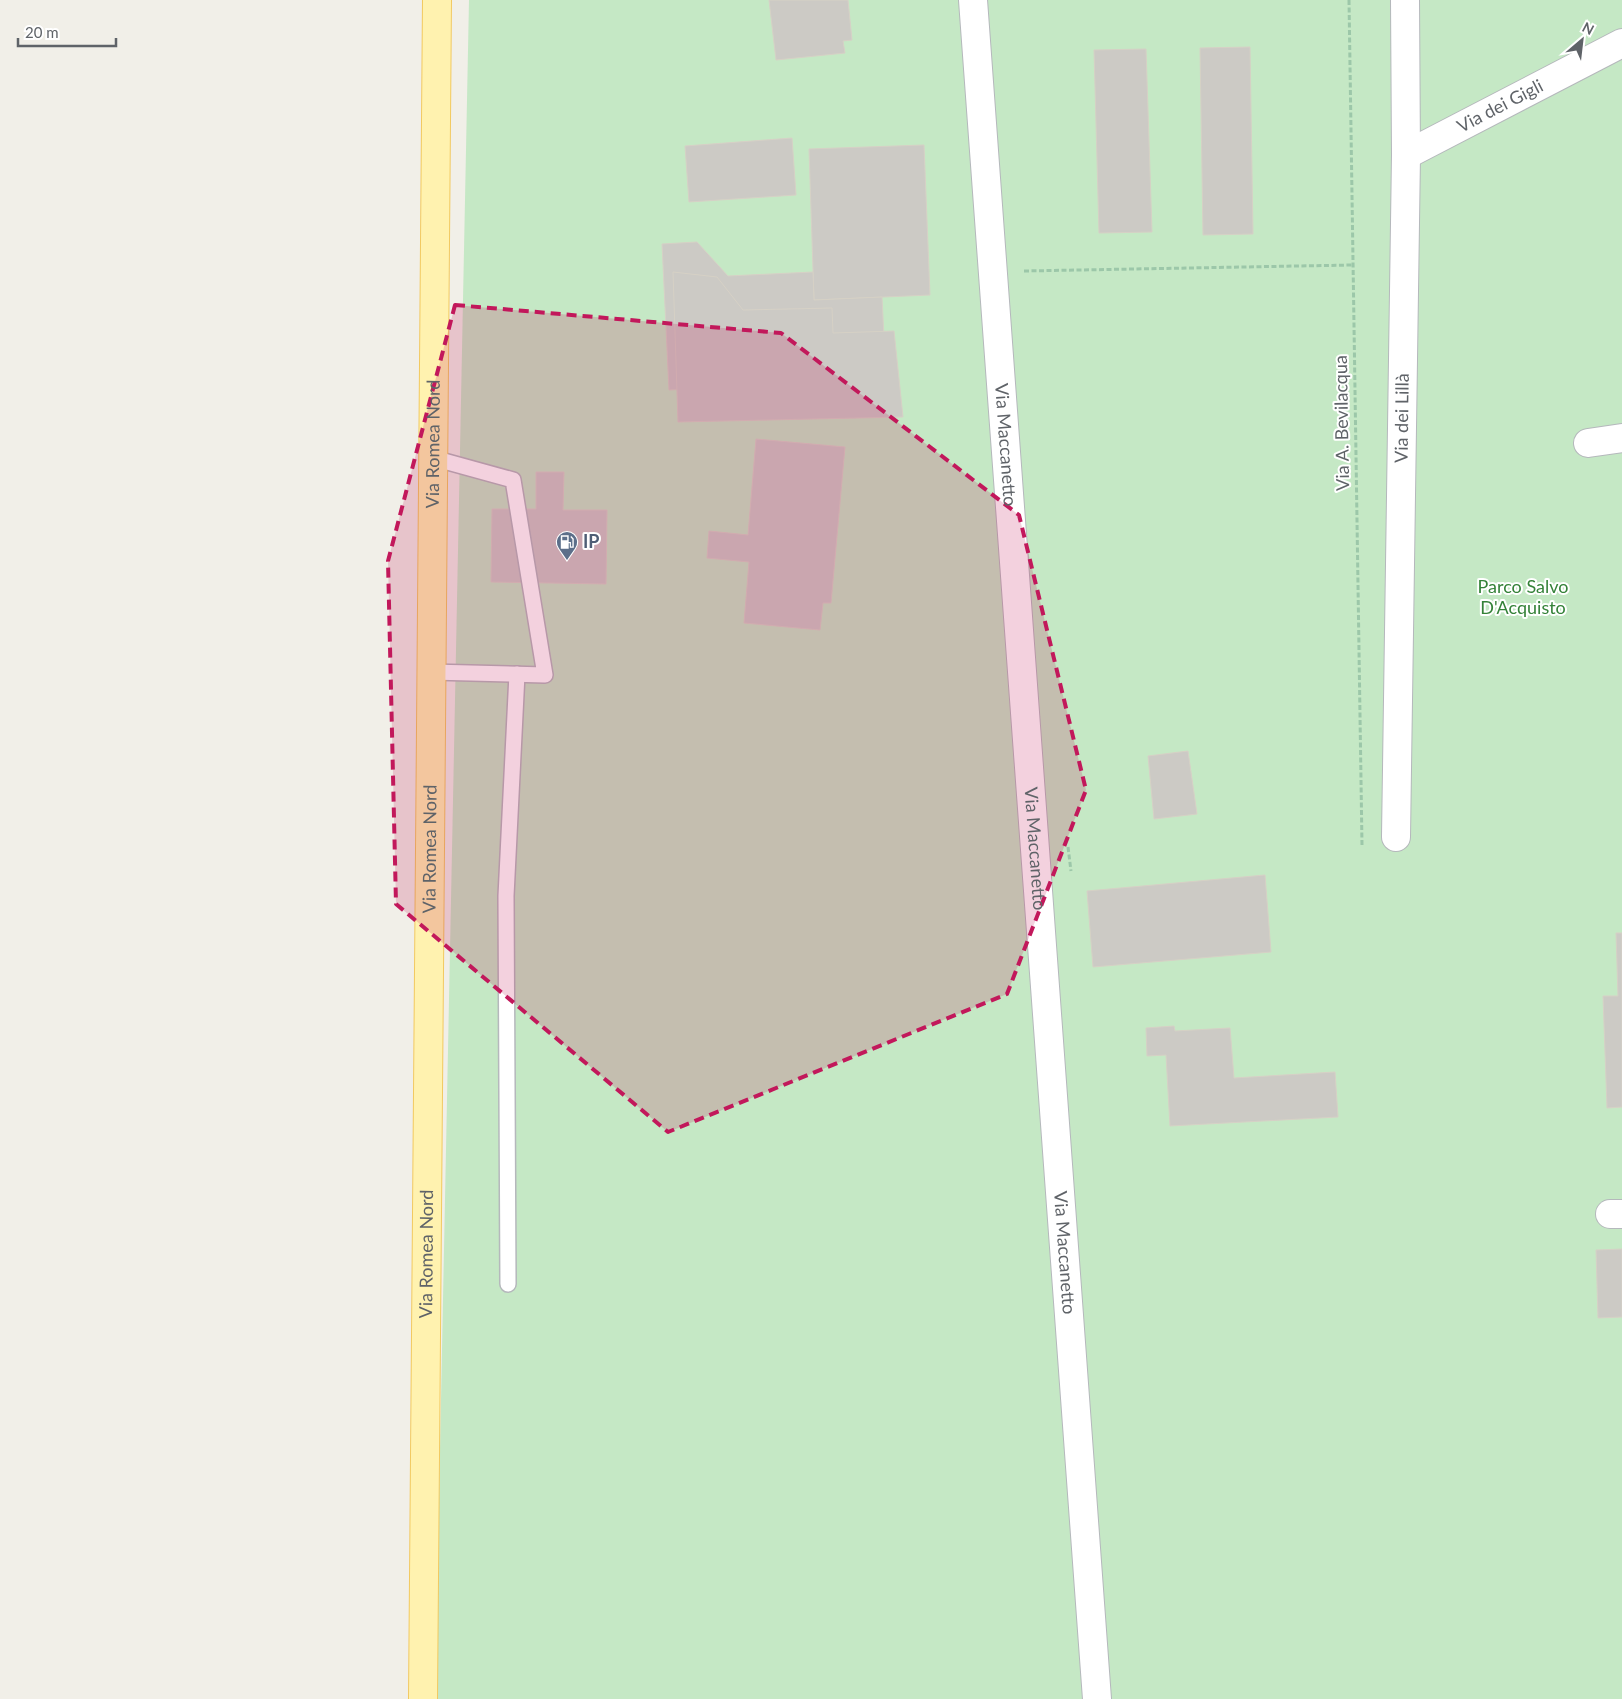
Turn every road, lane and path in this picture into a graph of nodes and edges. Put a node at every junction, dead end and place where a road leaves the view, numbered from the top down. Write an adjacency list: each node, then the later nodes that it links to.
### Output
1 (437, 0): 11 (main road, Via Romea Nord)
2 (973, 0): 18 (street, Via Maccanetto)
3 (1349, 0): 7 (path, Via A. Bevilacqua)
4 (1405, 0): 6 (street, Via dei Lillà)
5 (1622, 43): 6 (street, Via dei Gigli)
6 (1406, 155): 14 (street, Via dei Lillà)
7 (1353, 265): 8 (path); 15 (path, Via A. Bevilacqua)
8 (1023, 271)
9 (1622, 438): 10 (street)
10 (1588, 443)
11 (433, 458): 12 (main road, Via Romea Nord); 13 (lane)
12 (431, 672): 13 (lane); 17 (main road, Via Romea Nord)
13 (517, 674): 16 (lane)
14 (1396, 837)
15 (1362, 845)
16 (508, 1284)
17 (423, 1699)
18 (1097, 1699)

